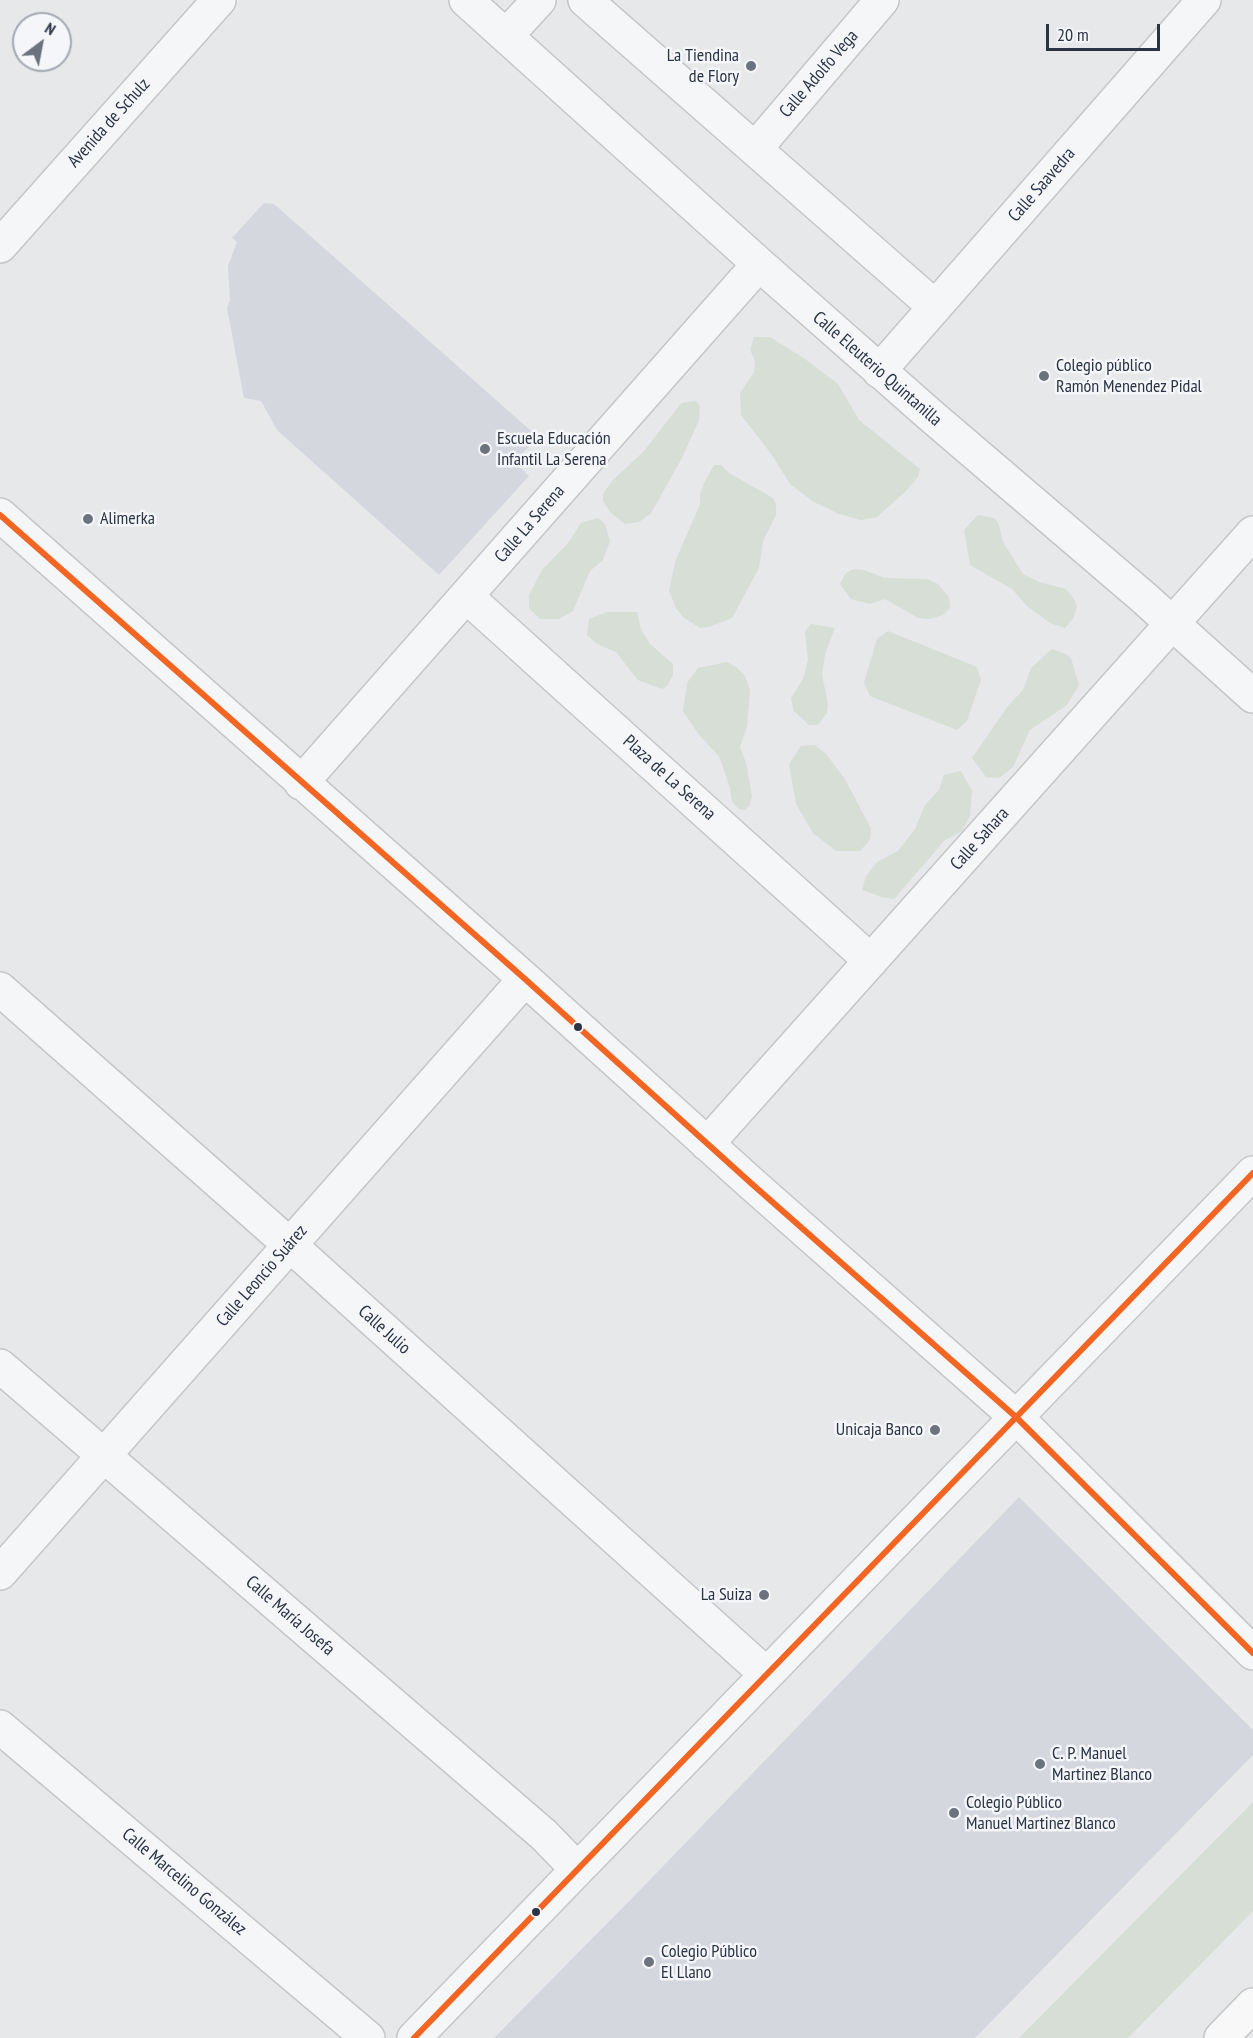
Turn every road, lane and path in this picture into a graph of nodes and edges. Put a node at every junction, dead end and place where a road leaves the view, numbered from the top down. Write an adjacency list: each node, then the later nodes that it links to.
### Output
1 (219, 0): 9 (street, Avenida de Schulz)
2 (466, 0): 7 (street, Calle Eleuterio Quintanilla)
3 (539, 0): 7 (street)
4 (585, 0): 8 (street)
5 (882, 0): 8 (street, Calle Adolfo Vega)
6 (1204, 0): 11 (street, Calle Saavedra)
7 (506, 36): 10 (street, Calle Eleuterio Quintanilla)
8 (755, 149): 11 (street)
9 (0, 246)
10 (759, 264): 12 (street, Calle Eleuterio Quintanilla); 15 (street, Calle La Serena)
11 (935, 307): 12 (street, Calle Saavedra)
12 (879, 371): 16 (street, Calle Eleuterio Quintanilla)
13 (0, 515): 18 (street)
14 (1253, 533): 16 (street, Calle Sahara)
15 (466, 596): 18 (street, Calle La Serena); 19 (street, Plaza de La Serena)
16 (1171, 623): 17 (street, Calle Eleuterio Quintanilla); 19 (street, Calle Sahara)
17 (1253, 696)
18 (301, 783): 20 (street)
19 (871, 961): 22 (street, Calle Sahara)
20 (525, 979): 22 (street); 24 (street, Calle Leoncio Suárez)
21 (0, 989): 24 (street, Calle Julio)
22 (707, 1144): 26 (street)
23 (1253, 1173): 26 (street)
24 (290, 1245): 27 (street, Calle Leoncio Suárez); 30 (street, Calle Julio)
25 (0, 1366): 27 (street, Calle María Josefa)
26 (1016, 1417): 29 (street); 30 (street)
27 (104, 1456): 28 (street, Calle Leoncio Suárez); 32 (street, Calle María Josefa)
28 (0, 1573)
29 (1253, 1653)
30 (766, 1674): 32 (street)
31 (0, 1727): 34 (street, Calle Marcelino González)
32 (577, 1869): 35 (street)
33 (1253, 2005): 36 (main road)
34 (368, 2038)
35 (414, 2038)
36 (1221, 2038)

